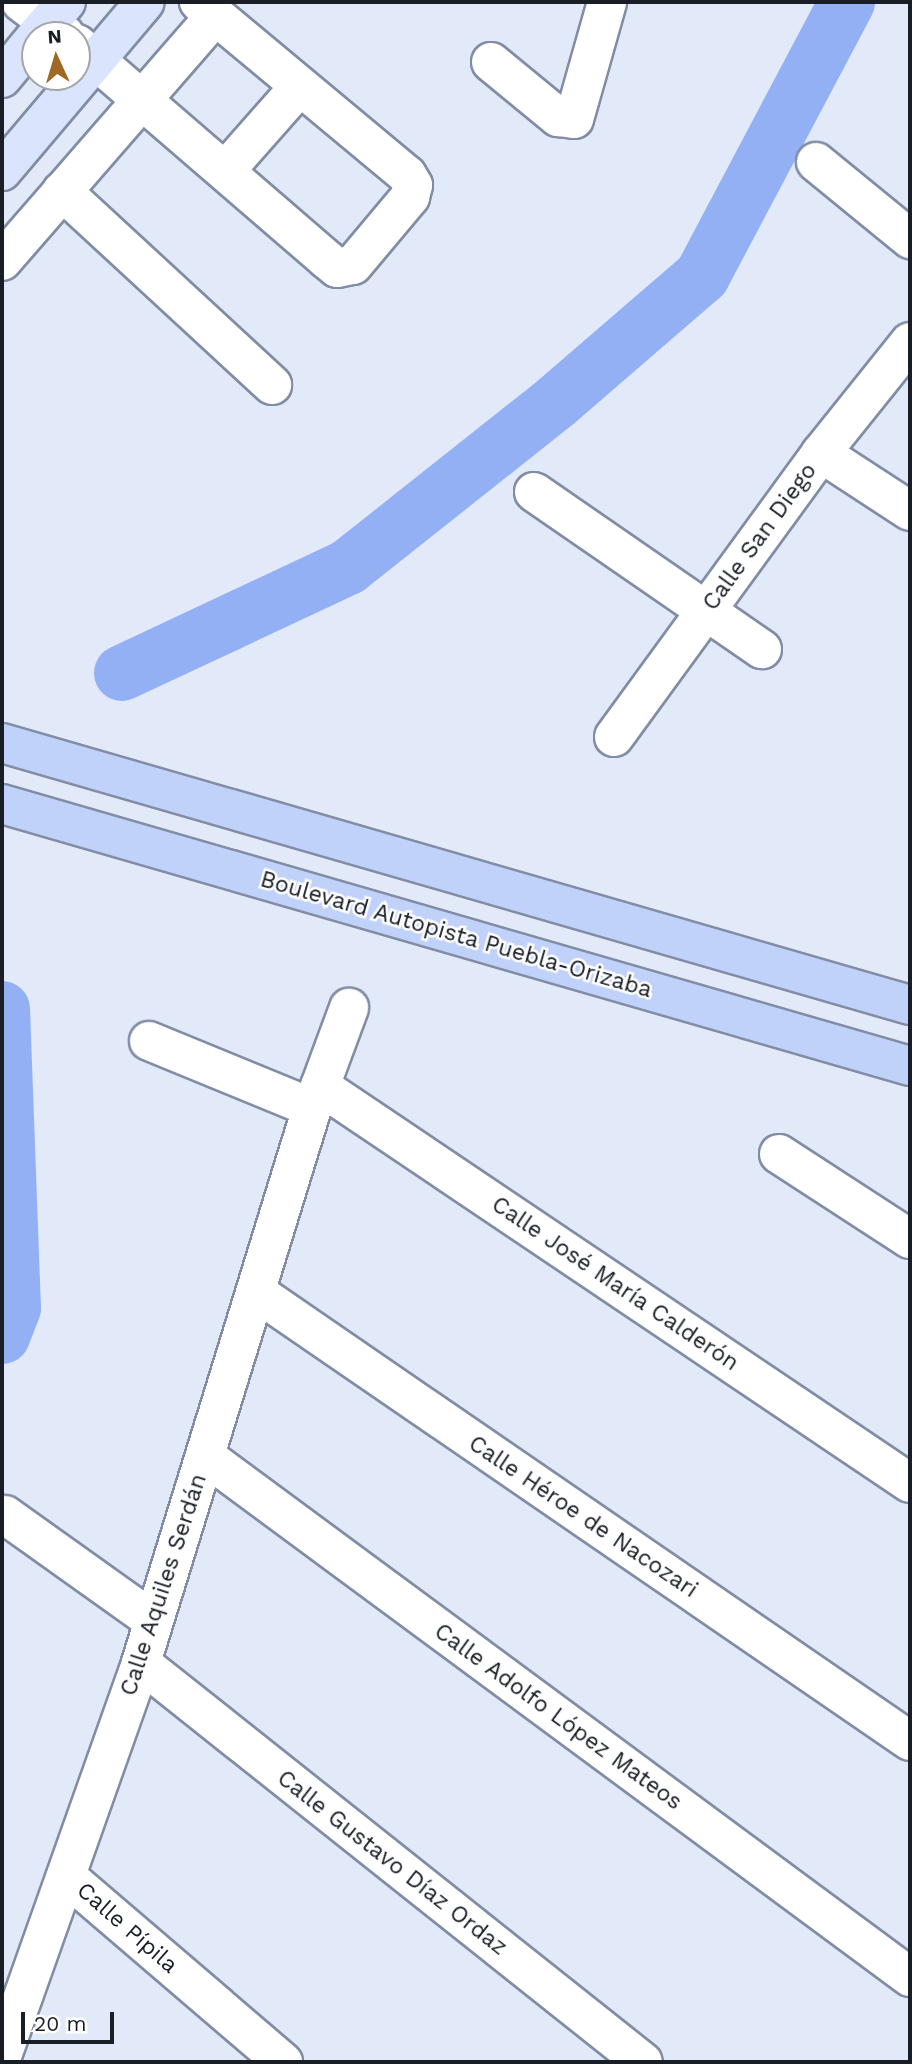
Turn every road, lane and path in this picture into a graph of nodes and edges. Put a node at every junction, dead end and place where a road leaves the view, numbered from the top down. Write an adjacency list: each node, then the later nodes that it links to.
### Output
1 (145, 2): 4 (main road)
2 (607, 2): 7 (street)
3 (207, 9): 9 (street); 11 (street)
4 (71, 21)
5 (21, 56): 8 (main road)
6 (91, 60): 11 (street)
7 (491, 62)
8 (2, 78)
9 (300, 86): 14 (street); 14 (street)
10 (27, 91): 13 (main road)
11 (143, 98): 14 (street); 15 (street)
12 (816, 162): 16 (street)
13 (2, 171)
14 (225, 171)
15 (62, 191): 17 (street); 19 (street)
16 (910, 239)
17 (2, 261)
18 (910, 342): 20 (street, Calle San Diego)
19 (272, 385)
20 (821, 453): 22 (street); 23 (street, Calle San Diego)
21 (534, 492): 23 (street)
22 (910, 511)
23 (707, 609): 24 (street); 25 (street, Calle San Diego)
24 (762, 649)
25 (614, 737)
26 (2, 743): 28 (highway)
27 (2, 804): 31 (highway, Boulevard Autopista Puebla-Orizaba)
28 (910, 1005)
29 (349, 1008): 32 (street, Calle Aquiles Serdán)
30 (149, 1041): 32 (street)
31 (910, 1066)
32 (316, 1097): 35 (street, Calle Aquiles Serdán); 37 (street, Calle José María Calderón)
33 (779, 1154): 34 (street)
34 (910, 1239)
35 (256, 1292): 36 (street, Calle Aquiles Serdán); 41 (street, Calle Héroe de Nacozari)
36 (205, 1456): 39 (street, Calle Aquiles Serdán); 43 (street, Calle Adolfo López Mateos)
37 (910, 1482)
38 (5, 1515): 39 (street)
39 (152, 1620): 40 (street, Calle Aquiles Serdán)
40 (141, 1663): 42 (street, Calle Aquiles Serdán); 46 (street, Calle Gustavo Díaz Ordaz)
41 (910, 1741)
42 (66, 1876): 44 (street, Calle Aquiles Serdán); 45 (street, Calle Pípila)
43 (910, 1977)
44 (2, 2056)
45 (284, 2062)
46 (643, 2062)

